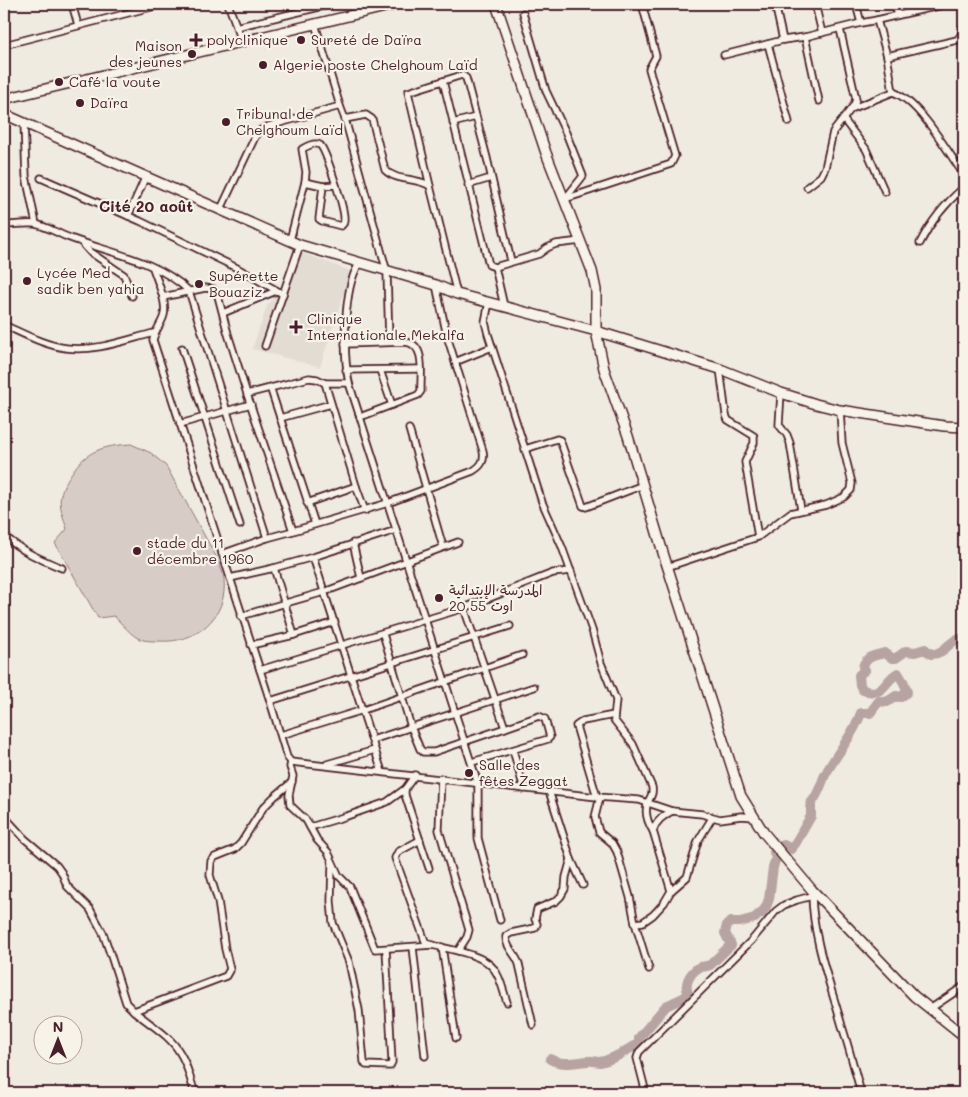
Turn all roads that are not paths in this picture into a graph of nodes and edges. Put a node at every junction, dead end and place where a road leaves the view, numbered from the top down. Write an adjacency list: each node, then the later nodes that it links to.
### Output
1 (72, 4): 19 (street)
2 (163, 4): 19 (street)
3 (228, 4): 20 (street)
4 (332, 4): 20 (street)
5 (398, 4): 18 (street)
6 (496, 4): 55 (street)
7 (642, 4): 55 (street)
8 (775, 4): 24 (street)
9 (815, 4): 22 (street)
10 (856, 4): 16 (street)
11 (895, 4): 14 (street)
12 (944, 4): 14 (street)
13 (523, 13): 55 (street)
14 (898, 15): 15 (street)
15 (877, 20): 16 (street); 29 (street)
16 (861, 23): 21 (street)
17 (964, 23): 29 (street)
18 (315, 24): 25 (street); 34 (street)
19 (78, 25): 27 (street)
20 (236, 27): 25 (street)
21 (840, 29): 22 (street); 35 (street)
22 (822, 33): 23 (street)
23 (805, 37): 24 (street); 33 (street)
24 (783, 40): 26 (street)
25 (242, 41): 32 (street)
26 (768, 44): 28 (street); 42 (street)
27 (4, 45)
28 (724, 55)
29 (887, 56): 31 (street)
30 (443, 81): 37 (street); 41 (street); 51 (street)
31 (893, 92): 35 (street); 43 (street)
32 (4, 99)
33 (819, 101)
34 (340, 106): 38 (street); 56 (street)
35 (851, 109): 39 (street)
36 (4, 114): 40 (street)
37 (476, 117): 41 (street); 46 (street)
38 (345, 120): 51 (street); 69 (street)
39 (844, 120): 52 (street); 54 (street)
40 (24, 122): 44 (street); 58 (street)
41 (453, 122): 49 (street)
42 (789, 122)
43 (964, 174)
44 (146, 176): 56 (street); 57 (street)
45 (41, 178): 57 (street)
46 (492, 178): 49 (street); 65 (street)
47 (306, 182): 48 (street); 50 (street); 60 (street)
48 (336, 185): 50 (street); 50 (street)
49 (468, 185): 67 (street)
50 (323, 186)
51 (430, 186): 73 (street)
52 (807, 187)
53 (964, 188): 63 (street)
54 (885, 192)
55 (565, 199): 61 (street)
56 (220, 211): 60 (street)
57 (128, 216): 72 (street)
58 (36, 224): 59 (street); 62 (street)
59 (4, 225)
60 (290, 240): 64 (street)
61 (581, 241): 65 (street); 80 (street)
62 (80, 242): 68 (street); 74 (street)
63 (920, 243)
64 (300, 245): 66 (street); 72 (street)
65 (511, 261): 67 (street)
66 (359, 264): 69 (street); 83 (street)
67 (495, 267): 77 (street)
68 (153, 268): 71 (street); 75 (street)
69 (388, 272): 70 (street); 82 (street)
70 (436, 285): 73 (street); 87 (street)
71 (189, 291): 75 (street); 78 (street); 100 (street)
72 (280, 292): 78 (street); 84 (street)
73 (457, 294): 76 (street)
74 (132, 296)
75 (163, 298): 81 (street)
76 (489, 302): 77 (street); 85 (street)
77 (504, 306): 80 (street)
78 (223, 313): 96 (street)
79 (4, 325): 81 (street)
80 (596, 331): 89 (street); 109 (street)
81 (154, 333): 105 (street)
82 (389, 342): 83 (street); 88 (street)
83 (345, 344): 90 (street)
84 (265, 346)
85 (492, 347): 87 (street); 108 (street)
86 (182, 348): 102 (street)
87 (455, 362): 111 (street)
88 (421, 369): 91 (street); 99 (street)
89 (720, 369): 95 (street); 121 (street)
90 (346, 370): 91 (street); 93 (street)
91 (380, 370): 99 (street)
92 (325, 383): 93 (street); 94 (street); 98 (street)
93 (349, 383): 103 (street)
94 (270, 387): 96 (street); 104 (street)
95 (781, 393): 101 (street); 114 (street)
96 (247, 394): 97 (street)
97 (251, 404): 100 (street); 119 (street)
98 (331, 404): 104 (street); 110 (street)
99 (392, 404): 103 (street)
100 (226, 410): 102 (street); 122 (street)
101 (840, 410): 106 (street); 114 (street)
102 (204, 417): 105 (street); 117 (street)
103 (360, 417): 113 (street)
104 (280, 418): 112 (street)
105 (180, 424): 126 (street)
106 (964, 427)
107 (409, 429): 111 (street)
108 (525, 449): 109 (street); 132 (street)
109 (643, 485): 129 (street)
110 (356, 486): 112 (street); 115 (street)
111 (427, 490): 113 (street); 125 (street)
112 (307, 503): 116 (street)
113 (388, 503): 115 (street); 118 (street)
114 (801, 510): 121 (street)
115 (365, 511): 116 (street)
116 (314, 524): 119 (street)
117 (240, 525)
118 (396, 530): 124 (street); 128 (street)
119 (292, 531): 122 (street)
120 (4, 535): 130 (street)
121 (758, 537): 129 (street)
122 (267, 538): 126 (street)
123 (458, 542): 125 (street)
124 (353, 543): 127 (street); 134 (street)
125 (443, 547): 128 (street)
126 (222, 554): 133 (street)
127 (313, 557): 131 (street); 135 (street)
128 (406, 562): 134 (street); 139 (street)
129 (667, 567): 183 (street)
130 (62, 568)
131 (274, 568): 133 (street); 136 (street)
132 (571, 571): 137 (street); 160 (street)
133 (230, 578): 138 (street)
134 (361, 578): 135 (street)
135 (324, 592): 136 (street); 140 (street)
136 (284, 604): 138 (street); 143 (street)
137 (464, 608): 139 (street); 144 (street)
138 (241, 616): 145 (street)
139 (425, 620): 142 (street); 147 (street)
140 (335, 622): 143 (street); 146 (street)
141 (510, 626): 144 (street)
142 (383, 634): 146 (street); 149 (street)
143 (294, 635): 145 (street)
144 (474, 638): 147 (street); 150 (street)
145 (251, 645): 151 (street)
146 (342, 646): 151 (street); 152 (street)
147 (435, 650): 149 (street); 153 (street)
148 (522, 655): 150 (street)
149 (391, 664): 152 (street); 155 (street)
150 (485, 667): 153 (street); 156 (street)
151 (260, 670): 157 (street)
152 (350, 676): 157 (street); 158 (street)
153 (444, 681): 155 (street); 159 (street)
154 (534, 687): 156 (street)
155 (402, 697): 158 (street); 161 (street)
156 (495, 699): 159 (street); 162 (street)
157 (270, 700): 163 (street)
158 (363, 710): 163 (street); 164 (street)
159 (455, 714): 161 (street); 165 (street)
160 (614, 715): 179 (street); 180 (street)
161 (411, 727): 164 (street); 165 (street)
162 (504, 728): 165 (street); 167 (street)
163 (281, 735): 168 (street)
164 (372, 740): 166 (street)
165 (465, 742): 169 (street)
166 (375, 750): 170 (street); 171 (street)
167 (512, 750): 169 (street); 177 (street)
168 (291, 762): 170 (street); 174 (street)
169 (472, 762): 175 (street)
170 (324, 765): 171 (street)
171 (382, 772): 172 (street)
172 (415, 775): 173 (street); 176 (street)
173 (441, 778): 175 (street); 200 (street)
174 (292, 782): 185 (street); 205 (street)
175 (478, 784): 177 (street); 194 (street)
176 (405, 789): 185 (street); 187 (street)
177 (524, 789): 178 (street)
178 (549, 791): 179 (street); 188 (street)
179 (598, 797): 180 (street); 195 (street)
180 (648, 803): 181 (street); 186 (street)
181 (672, 811): 184 (street); 186 (street)
182 (4, 816): 205 (street)
183 (754, 817): 184 (street); 193 (street)
184 (712, 818): 192 (street)
185 (310, 827): 189 (street)
186 (653, 831): 192 (street)
187 (420, 840): 190 (street); 196 (street)
188 (571, 859): 191 (street); 206 (street)
189 (332, 863): 199 (street); 199 (street)
190 (429, 868)
191 (583, 886)
192 (671, 891): 195 (street)
193 (812, 893): 204 (street); 211 (street); 212 (street)
194 (500, 920)
195 (635, 923): 201 (street)
196 (432, 945): 197 (street); 198 (street)
197 (413, 947): 199 (street); 209 (street)
198 (442, 947): 200 (street); 208 (street)
199 (386, 949)
200 (458, 951): 203 (street)
201 (649, 969)
202 (964, 986): 204 (street)
203 (507, 1002)
204 (930, 1009): 207 (street)
205 (134, 1011): 210 (street)
206 (533, 1025)
207 (964, 1036)
208 (456, 1038)
209 (425, 1056)
210 (195, 1093)
211 (646, 1093)
212 (861, 1093)

